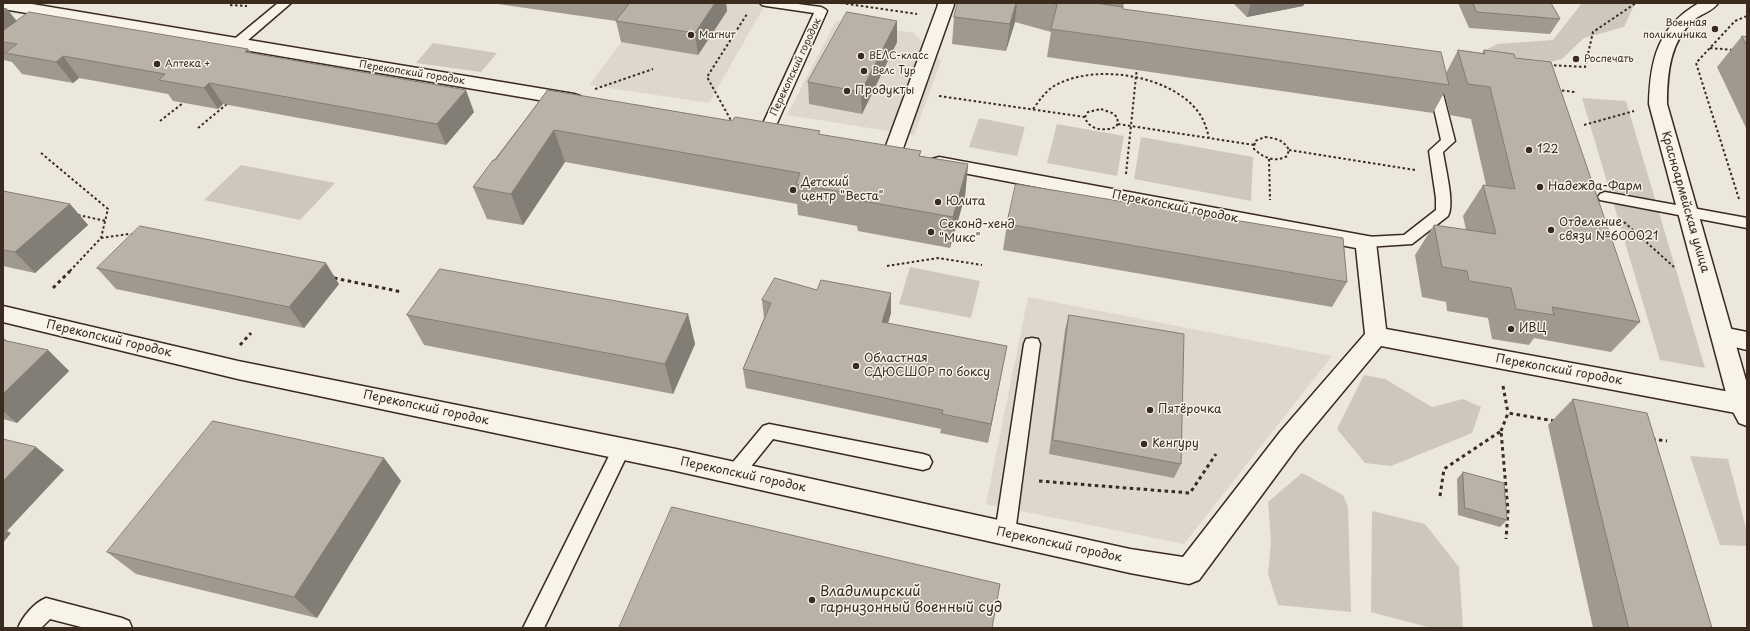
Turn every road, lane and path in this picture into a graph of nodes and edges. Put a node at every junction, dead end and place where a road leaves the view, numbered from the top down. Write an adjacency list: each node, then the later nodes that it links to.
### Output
1 (285, 3): 12 (lane)
2 (766, 3): 36 (lane, Перекопский городок)
3 (840, 3): 7 (path)
4 (1636, 3): 15 (path)
5 (1710, 3): 27 (street, Красноармейская улица)
6 (3, 4): 9 (street, Перекопский городок)
7 (948, 8): 43 (street, Перекопский городок)
8 (750, 10): 32 (path)
9 (58, 14): 11 (street); 12 (street, Перекопский городок)
10 (1747, 16): 13 (path)
11 (40, 27)
12 (236, 44): 23 (street, Перекопский городок)
13 (1710, 48): 14 (path); 51 (path)
14 (1740, 51)
15 (1548, 65)
16 (1137, 66): 19 (path)
17 (653, 68): 23 (path)
18 (1429, 73): 42 (lane)
19 (1136, 77): 28 (path); 34 (path); 37 (path)
20 (1551, 89): 21 (path)
21 (1574, 92)
22 (957, 98): 28 (path)
23 (567, 99): 24 (street, Перекопский городок)
24 (589, 102)
25 (183, 103): 30 (path)
26 (228, 103): 35 (path)
27 (1658, 104): 33 (path); 45 (street, Красноармейская улица)
28 (1033, 109): 29 (path)
29 (1085, 117): 31 (path); 31 (path)
30 (160, 121)
31 (1118, 124): 34 (path)
32 (733, 125): 36 (street, Перекопский городок)
33 (1584, 125)
34 (1131, 126): 37 (path); 43 (path)
35 (198, 128)
36 (776, 132)
37 (1210, 138): 38 (path)
38 (1254, 145): 39 (path); 41 (path)
39 (1289, 150): 41 (path); 42 (path)
40 (41, 154): 48 (path)
41 (1269, 159): 52 (path)
42 (1440, 174): 55 (lane)
43 (1124, 197): 52 (street, Перекопский городок)
44 (1605, 197): 45 (lane)
45 (1688, 213): 51 (lane); 64 (street, Красноармейская улица)
46 (77, 215): 48 (path)
47 (1620, 219): 58 (path)
48 (106, 221): 54 (path)
49 (1599, 221): 50 (path)
50 (1613, 223)
51 (1747, 223)
52 (1270, 224): 55 (street, Перекопский городок)
53 (136, 236): 54 (path)
54 (101, 238): 60 (path)
55 (1366, 242): 63 (street)
56 (982, 265): 57 (path)
57 (887, 266)
58 (1678, 270)
59 (331, 277): 61 (path)
60 (53, 288)
61 (402, 292)
62 (3, 314): 72 (street, Перекопский городок)
63 (1376, 336): 67 (street, Перекопский городок); 78 (street, Перекопский городок)
64 (1722, 336): 65 (street); 67 (street, Красноармейская улица)
65 (1747, 341)
66 (1032, 344): 76 (lane)
67 (1744, 410)
68 (1561, 422): 69 (path)
69 (1501, 431): 77 (path); 79 (path)
70 (1644, 437): 71 (path)
71 (1667, 442)
72 (621, 449): 75 (street, Перекопский городок); 82 (lane)
73 (1216, 454): 76 (path)
74 (922, 462): 75 (lane)
75 (735, 474): 78 (street, Перекопский городок)
76 (1013, 479): 78 (lane)
77 (1440, 496)
78 (1005, 533)
79 (1506, 539)
80 (28, 628): 81 (lane)
81 (122, 628)
82 (533, 628)

